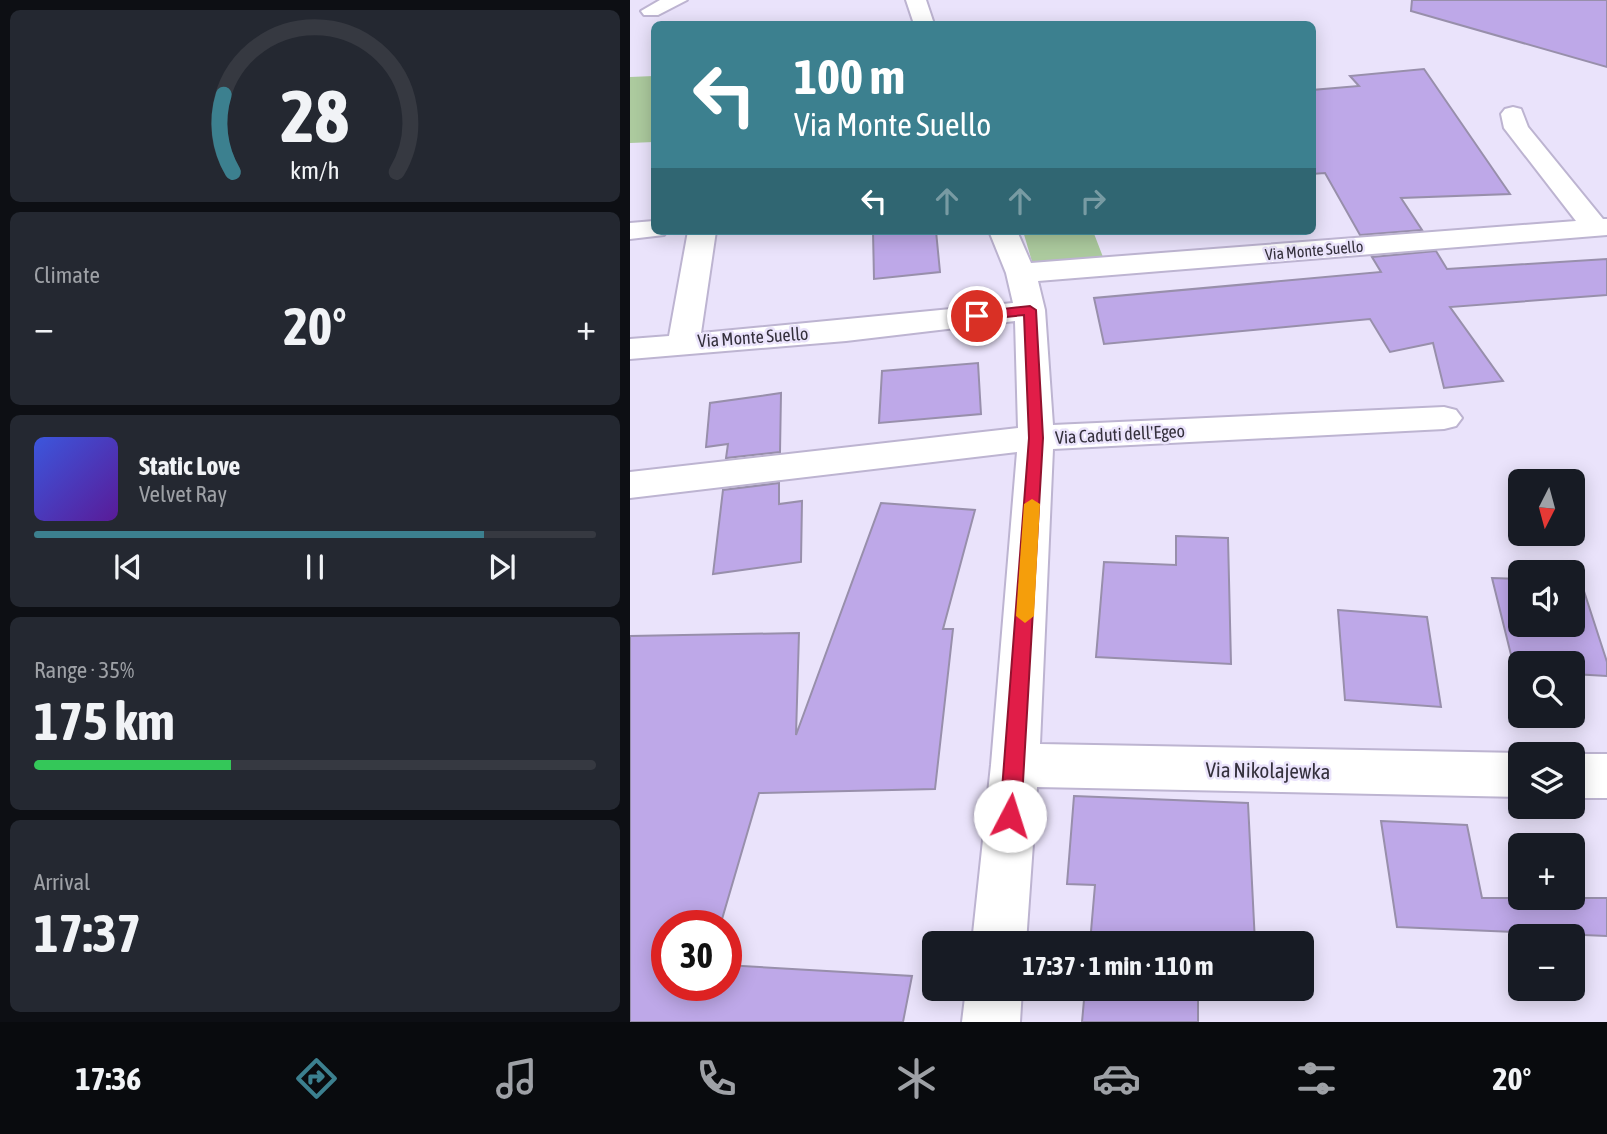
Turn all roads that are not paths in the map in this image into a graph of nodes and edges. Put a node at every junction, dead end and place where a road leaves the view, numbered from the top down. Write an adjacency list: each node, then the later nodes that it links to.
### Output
1 (677, 0): 3 (street)
2 (916, 0): 4 (street)
3 (651, 11)
4 (923, 21)
5 (1513, 114): 6 (street)
6 (1601, 228): 11 (street, Via Monte Suello)
7 (651, 229): 8 (street)
8 (630, 231)
9 (701, 235): 13 (street, Via Monte Suello)
10 (1005, 235): 11 (street)
11 (1021, 273): 12 (street)
12 (1030, 310): 13 (street, Via Monte Suello); 16 (street)
13 (684, 342): 14 (street, Via Monte Suello)
14 (630, 349)
15 (1444, 418): 16 (street, Via Caduti dell'Egeo)
16 (1036, 438): 17 (street, Via Caduti dell'Egeo); 18 (street)
17 (630, 485)
18 (1015, 765): 19 (street, Via Nikolajewka); 22 (street)
19 (1508, 775)
20 (1585, 776): 21 (street)
21 (1607, 776)
22 (1000, 931)
23 (993, 1001): 24 (street)
24 (991, 1022)

